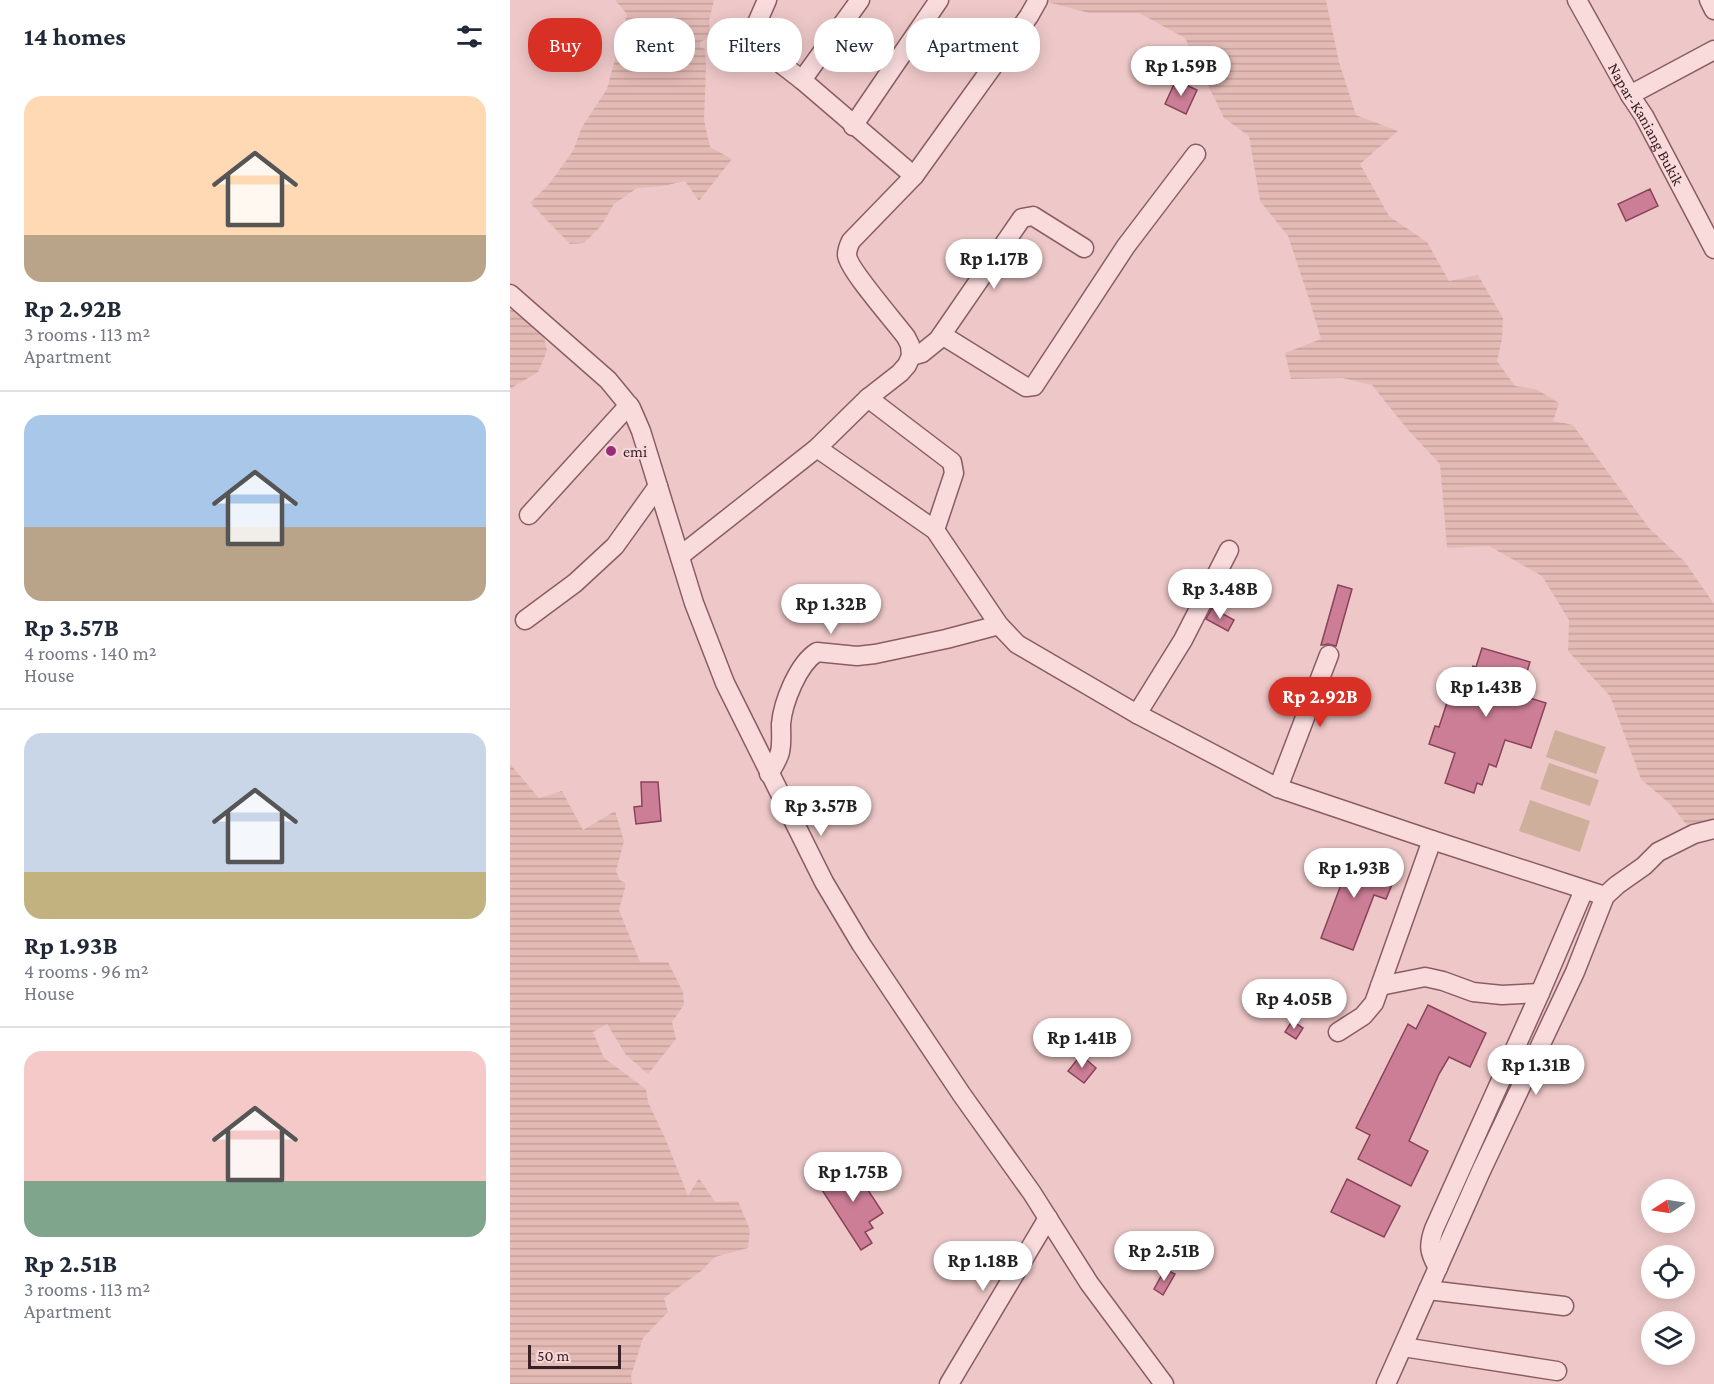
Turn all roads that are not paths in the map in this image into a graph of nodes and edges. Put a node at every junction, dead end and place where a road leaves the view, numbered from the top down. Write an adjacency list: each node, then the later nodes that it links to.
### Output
1 (767, 0): 9 (street)
2 (860, 0): 9 (street)
3 (939, 0): 11 (street)
4 (1038, 0): 13 (street)
5 (1577, 0): 10 (street, Napar-Kaniang Bukik)
6 (1709, 0): 7 (street)
7 (1714, 10)
8 (1714, 50): 10 (street)
9 (802, 80): 11 (street)
10 (1630, 94): 15 (street, Napar-Kaniang Bukik)
11 (854, 126): 13 (street)
12 (1196, 154): 17 (street)
13 (914, 176): 18 (street)
14 (1084, 248): 17 (street)
15 (1714, 249)
16 (510, 294): 20 (street)
17 (942, 335): 18 (street)
18 (911, 356): 19 (street)
19 (868, 398): 21 (street); 24 (street)
20 (628, 405): 22 (street); 23 (street)
21 (817, 448): 24 (street); 26 (street)
22 (658, 486): 26 (street); 27 (street)
23 (529, 515)
24 (935, 530): 28 (street)
25 (1229, 550): 30 (street)
26 (680, 555): 31 (street)
27 (525, 620)
28 (999, 625): 30 (street); 31 (street)
29 (1329, 655): 32 (street)
30 (1137, 714): 32 (street)
31 (769, 774): 40 (street)
32 (1278, 788): 34 (street)
33 (1714, 829): 36 (street)
34 (1432, 840): 35 (street); 37 (street)
35 (1584, 890): 36 (street); 38 (street)
36 (1605, 896): 41 (street)
37 (1380, 986): 38 (street); 39 (street)
38 (1540, 993): 41 (street)
39 (1338, 1032)
40 (1048, 1218): 46 (street); 47 (street)
41 (1438, 1268): 42 (street)
42 (1428, 1290): 43 (street); 44 (street)
43 (1564, 1306)
44 (1403, 1347): 45 (street); 48 (street)
45 (1557, 1371)
46 (949, 1384)
47 (1164, 1384)
48 (1386, 1384)

